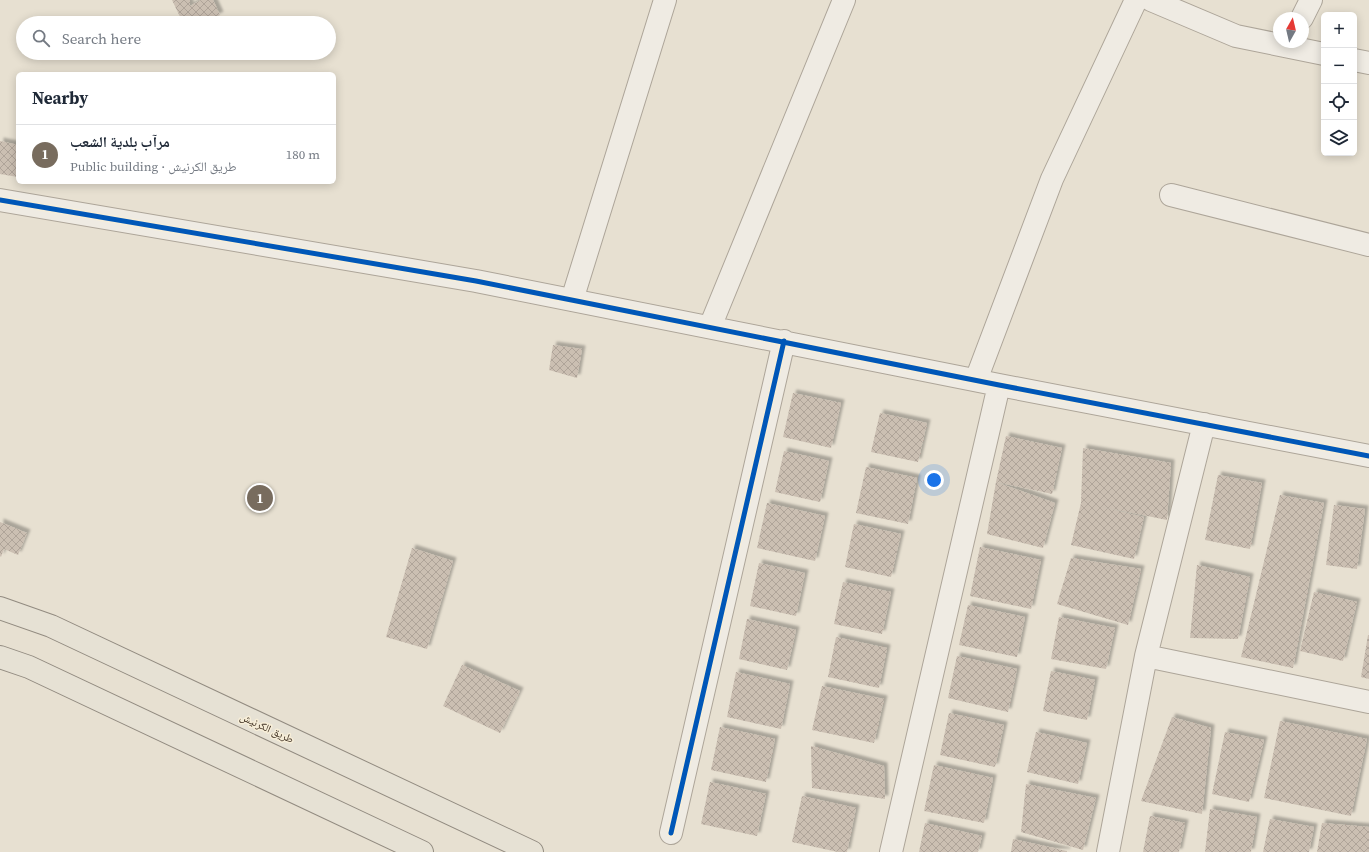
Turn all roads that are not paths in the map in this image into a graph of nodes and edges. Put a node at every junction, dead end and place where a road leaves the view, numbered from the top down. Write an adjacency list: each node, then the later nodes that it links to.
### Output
1 (665, 0): 15 (street)
2 (844, 0): 16 (street)
3 (1136, 0): 18 (street)
4 (1151, 0): 7 (street)
5 (1311, 0): 6 (street)
6 (1305, 12)
7 (1273, 42)
8 (1302, 48): 9 (street)
9 (1321, 53)
10 (1357, 61): 11 (street)
11 (1369, 64)
12 (1171, 195): 14 (street)
13 (0, 200): 15 (street)
14 (1369, 245)
15 (572, 300): 16 (street)
16 (710, 327): 17 (street)
17 (784, 341): 18 (street); 26 (street)
18 (976, 380): 19 (street)
19 (999, 385): 20 (street); 29 (street)
20 (1204, 424): 21 (street); 23 (street)
21 (1369, 456)
22 (0, 608): 28 (main road, طريق الكرنيش)
23 (1146, 656): 25 (street); 30 (street)
24 (0, 657): 27 (main road)
25 (1369, 702)
26 (671, 833)
27 (422, 852)
28 (532, 852)
29 (891, 852)
30 (1108, 852)

